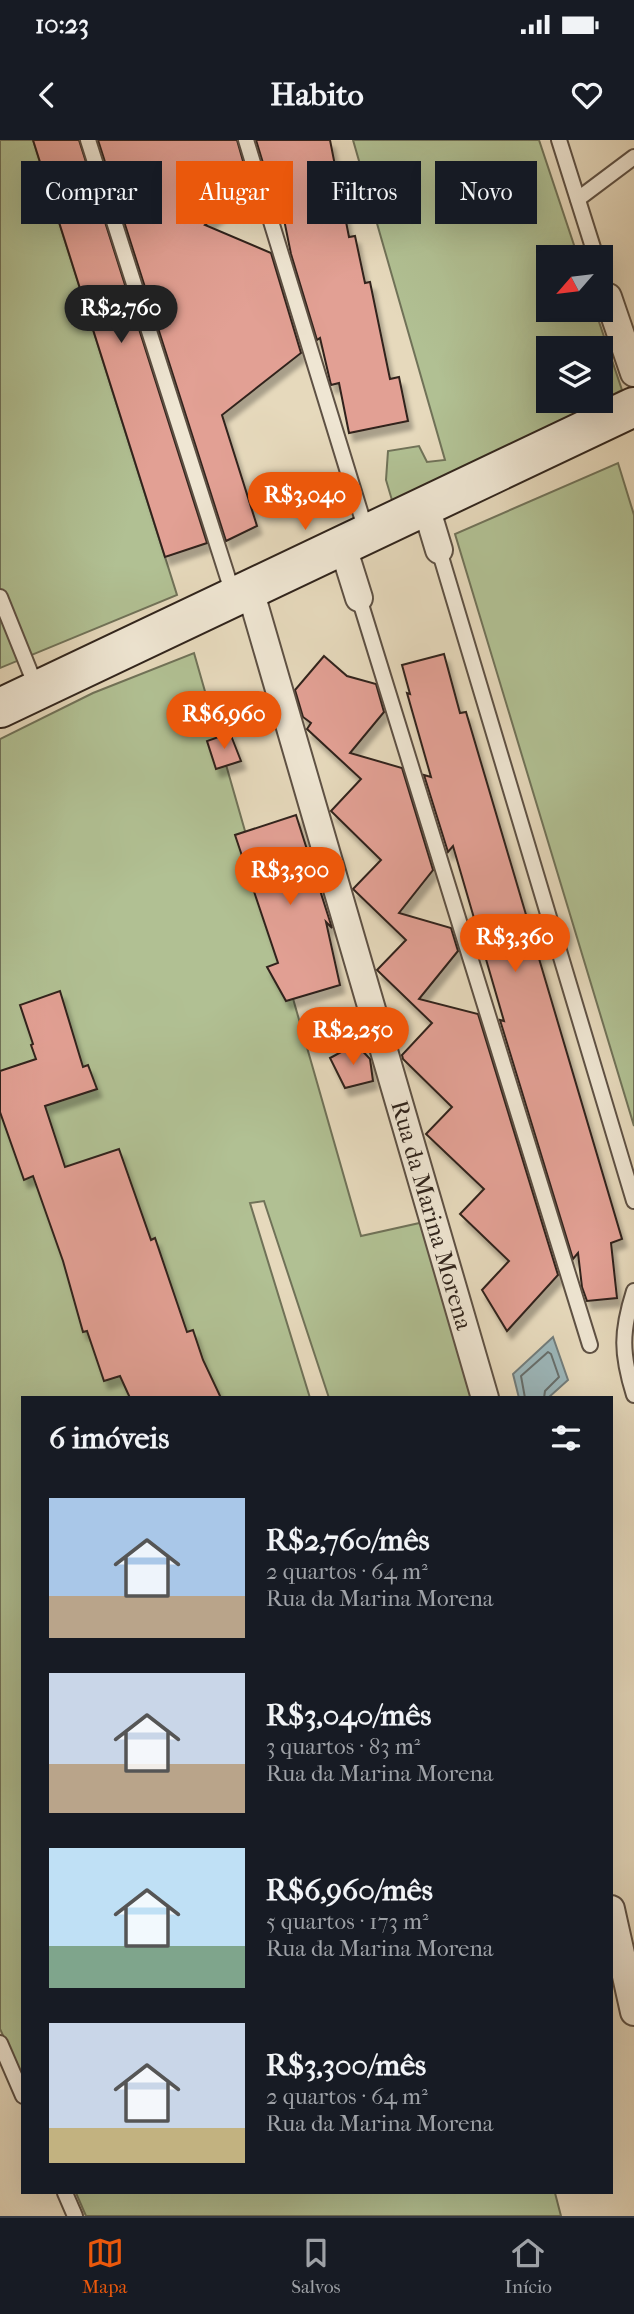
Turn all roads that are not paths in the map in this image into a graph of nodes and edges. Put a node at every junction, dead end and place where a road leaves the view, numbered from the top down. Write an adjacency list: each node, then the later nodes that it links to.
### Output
1 (88, 140): 13 (lane)
2 (246, 140): 11 (lane)
3 (559, 140): 5 (lane)
4 (634, 157): 5 (lane)
5 (578, 199): 6 (lane)
6 (592, 245)
7 (613, 312): 8 (street)
8 (634, 373)
9 (634, 407): 10 (main road)
10 (426, 507): 11 (main road); 12 (street)
11 (355, 541): 13 (main road); 15 (street)
12 (439, 550): 18 (lane)
13 (243, 594): 16 (main road); 22 (street, Rua da Marina Morena)
14 (0, 597): 16 (lane)
15 (359, 598): 20 (lane)
16 (38, 691): 17 (main road)
17 (0, 708)
18 (634, 1201)
19 (634, 1291): 21 (lane)
20 (590, 1345)
21 (634, 1395)
22 (484, 1396)
23 (613, 1918): 24 (street)
24 (634, 2012)
25 (0, 2043): 26 (lane)
26 (21, 2091)
27 (65, 2194): 28 (lane)
28 (75, 2216)

